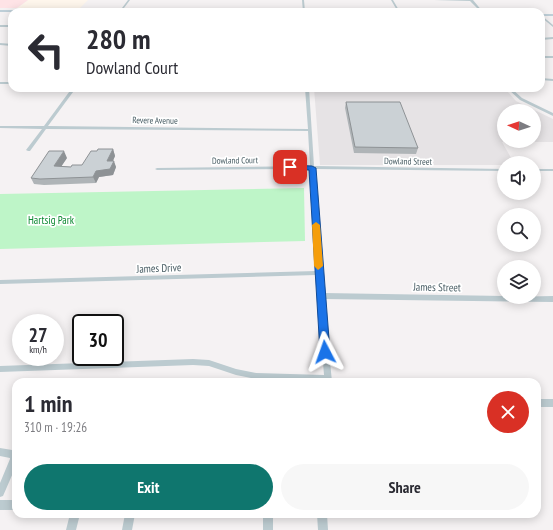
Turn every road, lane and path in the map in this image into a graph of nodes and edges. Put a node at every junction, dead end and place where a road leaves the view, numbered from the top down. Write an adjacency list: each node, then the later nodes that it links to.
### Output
1 (435, 0): 2 (street)
2 (472, 0): 3 (street)
3 (479, 8)
4 (545, 19): 5 (street)
5 (553, 26)
6 (71, 92): 13 (street)
7 (307, 92): 14 (street)
8 (514, 92): 10 (street)
9 (551, 108): 10 (street)
10 (544, 110): 11 (street)
11 (553, 115)
12 (0, 127): 13 (street, Revere Avenue)
13 (45, 127): 14 (street, Revere Avenue); 15 (street)
14 (310, 130): 16 (street)
15 (28, 150)
16 (312, 168): 17 (street, Dowland Court); 18 (street, Dowland Street); 21 (street)
17 (158, 169)
18 (497, 170)
19 (541, 170): 20 (street)
20 (553, 170)
21 (319, 273): 22 (street, James Drive); 23 (street)
22 (0, 282)
23 (321, 296): 24 (street, James Street); 27 (street)
24 (553, 299)
25 (0, 369): 26 (street)
26 (292, 378)
27 (328, 378)
28 (541, 403): 29 (street)
29 (553, 403)
30 (0, 453): 31 (street)
31 (12, 460)
32 (12, 464): 33 (street)
33 (0, 493)
34 (0, 505): 35 (street)
35 (12, 505)
36 (74, 518): 40 (street)
37 (129, 518): 41 (street)
38 (268, 518): 42 (street)
39 (322, 518): 43 (street)
40 (71, 530)
41 (127, 530)
42 (268, 530)
43 (323, 530)

